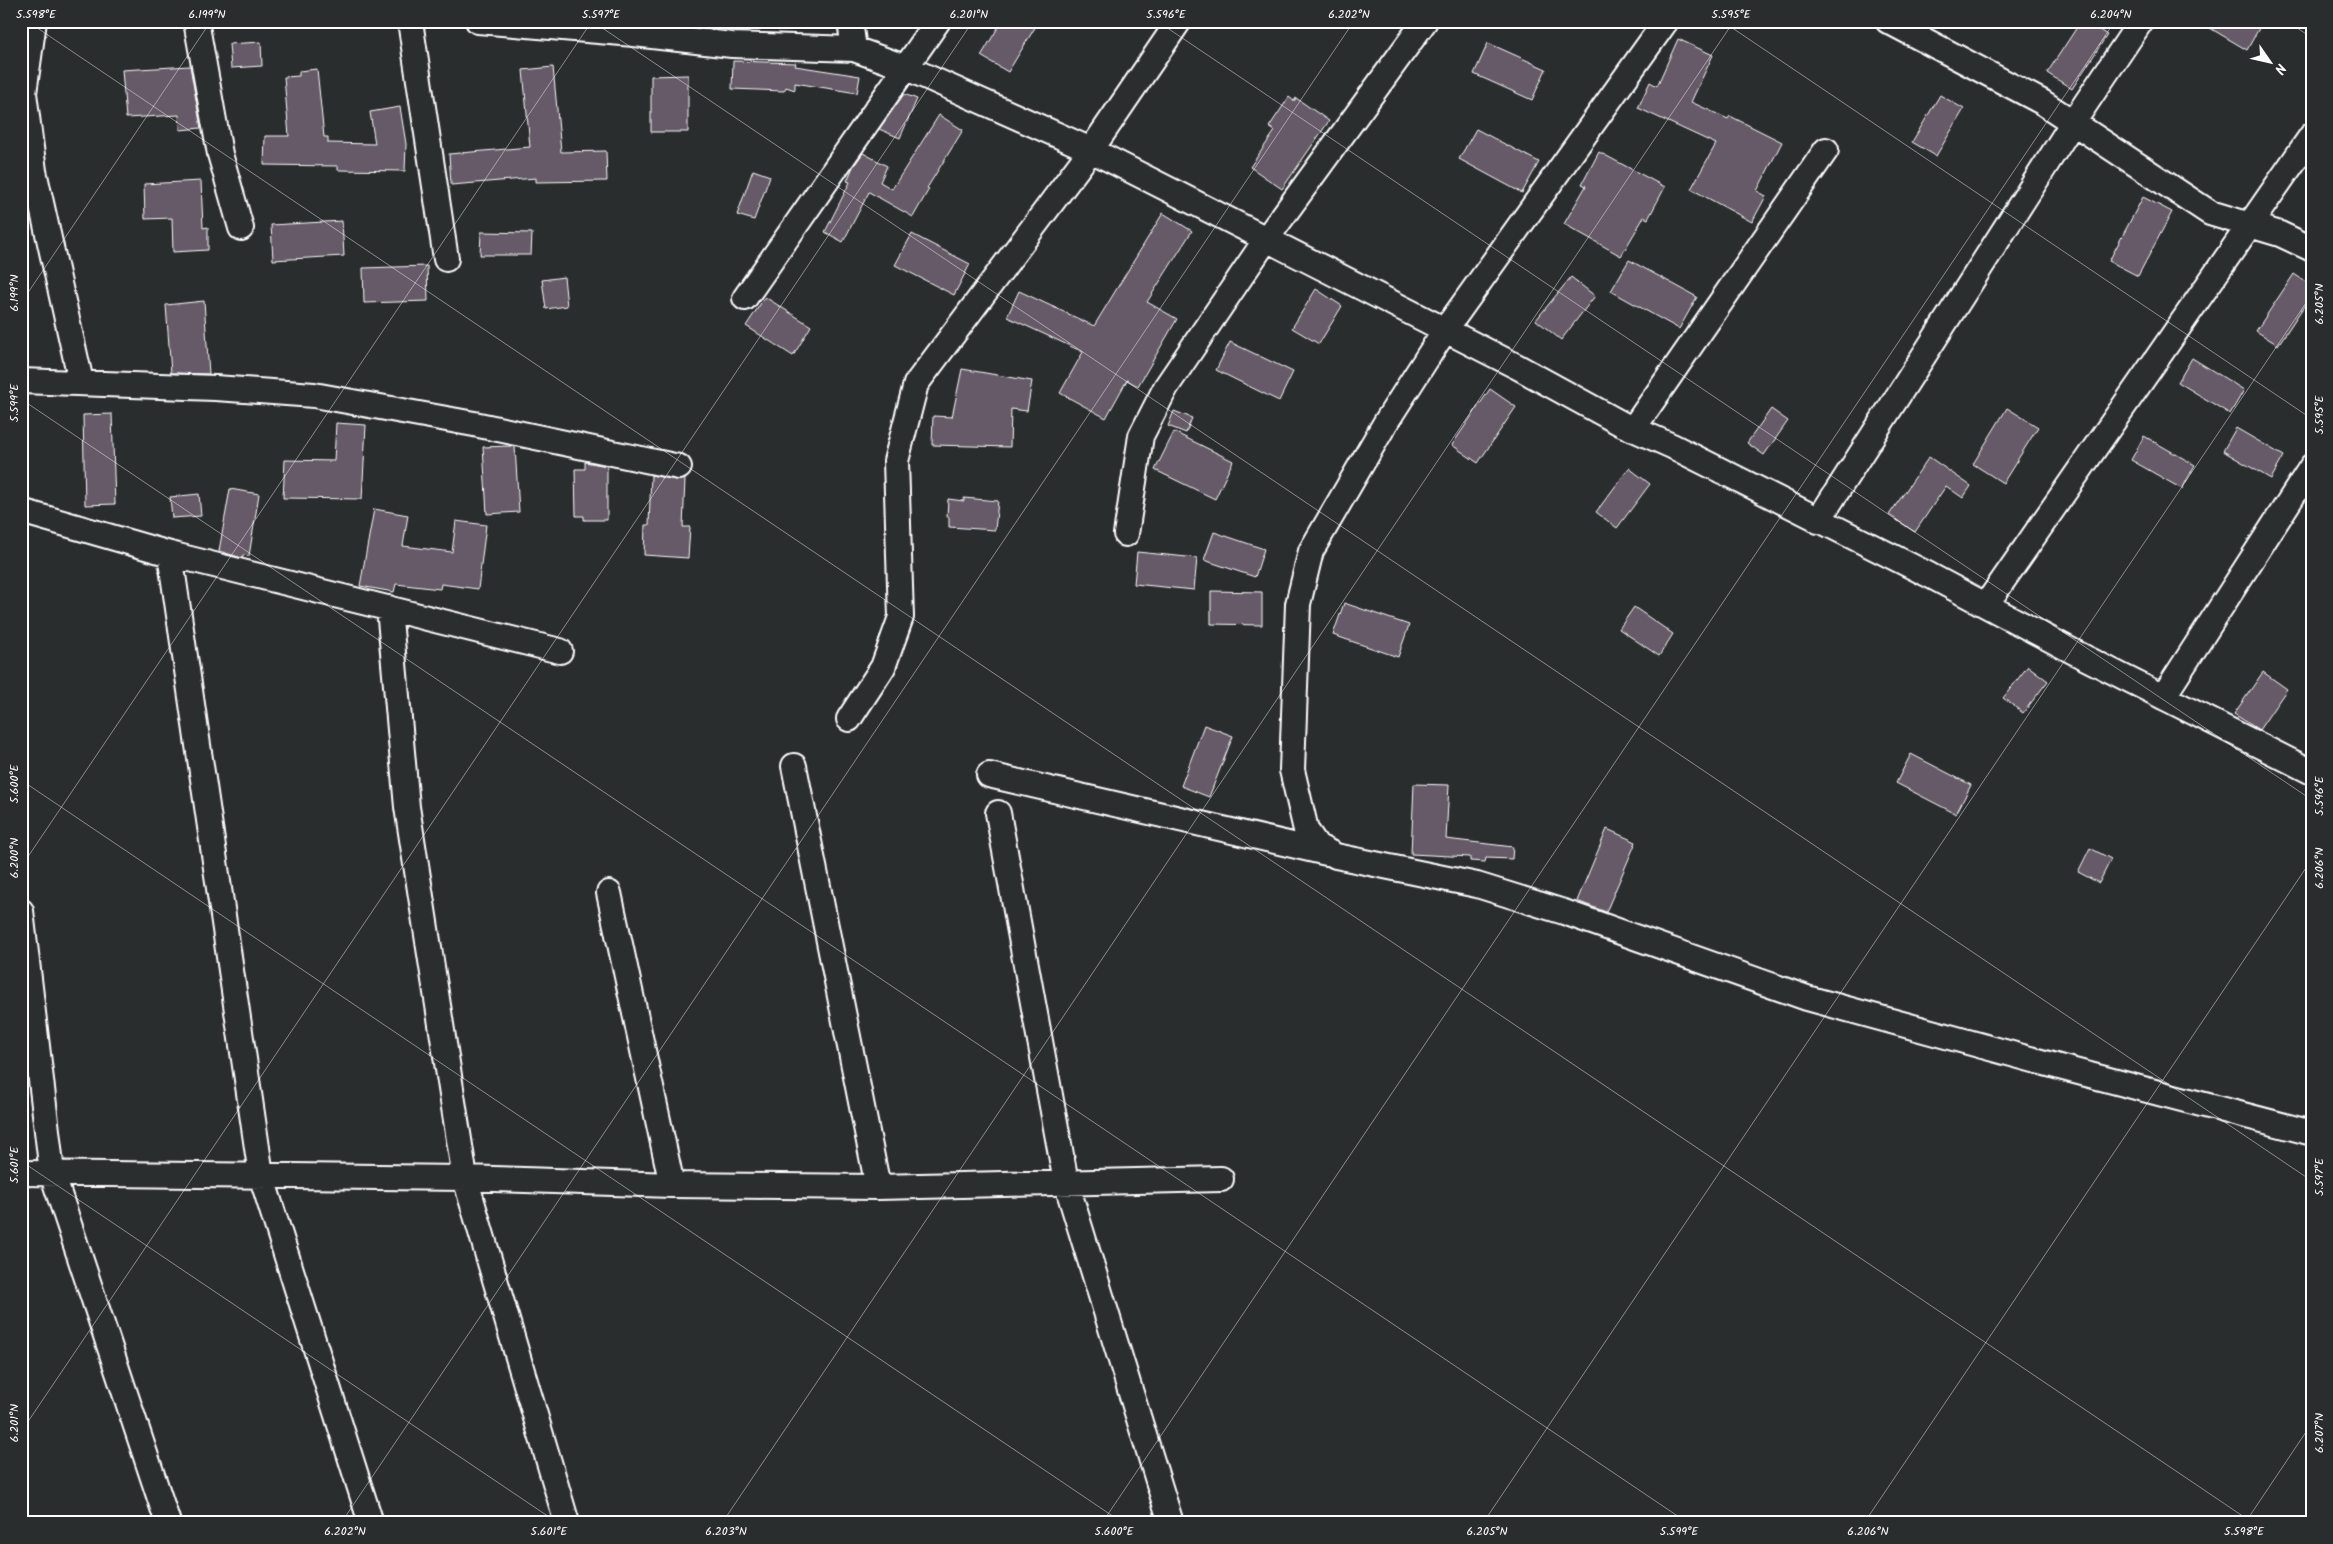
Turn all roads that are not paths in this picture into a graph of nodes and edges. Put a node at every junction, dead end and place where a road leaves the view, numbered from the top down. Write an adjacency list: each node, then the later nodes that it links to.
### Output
1 (34, 21): 27 (street)
2 (196, 21): 20 (street)
3 (410, 21): 23 (street)
4 (478, 21): 12 (street)
5 (850, 21): 13 (street)
6 (938, 21): 14 (street)
7 (1179, 21): 17 (street)
8 (1425, 21): 21 (street)
9 (1666, 21): 25 (street)
10 (1888, 21): 15 (street)
11 (2141, 21): 15 (street)
12 (635, 28): 13 (street)
13 (854, 49): 14 (street)
14 (907, 68): 17 (street); 24 (street)
15 (2072, 124): 19 (street); 32 (street)
16 (2312, 135): 19 (street)
17 (1091, 150): 21 (street); 39 (street)
18 (1826, 150): 28 (street)
19 (2248, 225): 22 (street); 35 (street)
20 (241, 228)
21 (1267, 238): 25 (street); 33 (street)
22 (2312, 250)
23 (446, 259)
24 (746, 298)
25 (1445, 330): 28 (street); 44 (street)
26 (21, 380): 27 (street)
27 (81, 382): 30 (street)
28 (1633, 429): 32 (street)
29 (2312, 466): 38 (street)
30 (679, 467)
31 (21, 511): 34 (street)
32 (1818, 521): 35 (street)
33 (1126, 534)
34 (170, 554): 36 (street); 50 (street)
35 (1986, 606): 38 (street)
36 (389, 608): 37 (street); 51 (street)
37 (560, 651)
38 (2162, 697): 41 (street)
39 (849, 719)
40 (794, 766): 55 (street)
41 (2312, 772)
42 (989, 775): 44 (street)
43 (998, 813): 53 (street)
44 (1327, 853): 47 (street)
45 (609, 893): 54 (street)
46 (21, 911): 49 (street)
47 (2312, 1133)
48 (21, 1173): 49 (street)
49 (52, 1173): 50 (street); 56 (street)
50 (261, 1175): 51 (street); 57 (street)
51 (466, 1178): 54 (street); 58 (street)
52 (1221, 1179): 53 (street)
53 (1066, 1182): 55 (street); 59 (street)
54 (672, 1185): 55 (street)
55 (878, 1187)
56 (168, 1523)
57 (372, 1523)
58 (567, 1523)
59 (1171, 1523)

